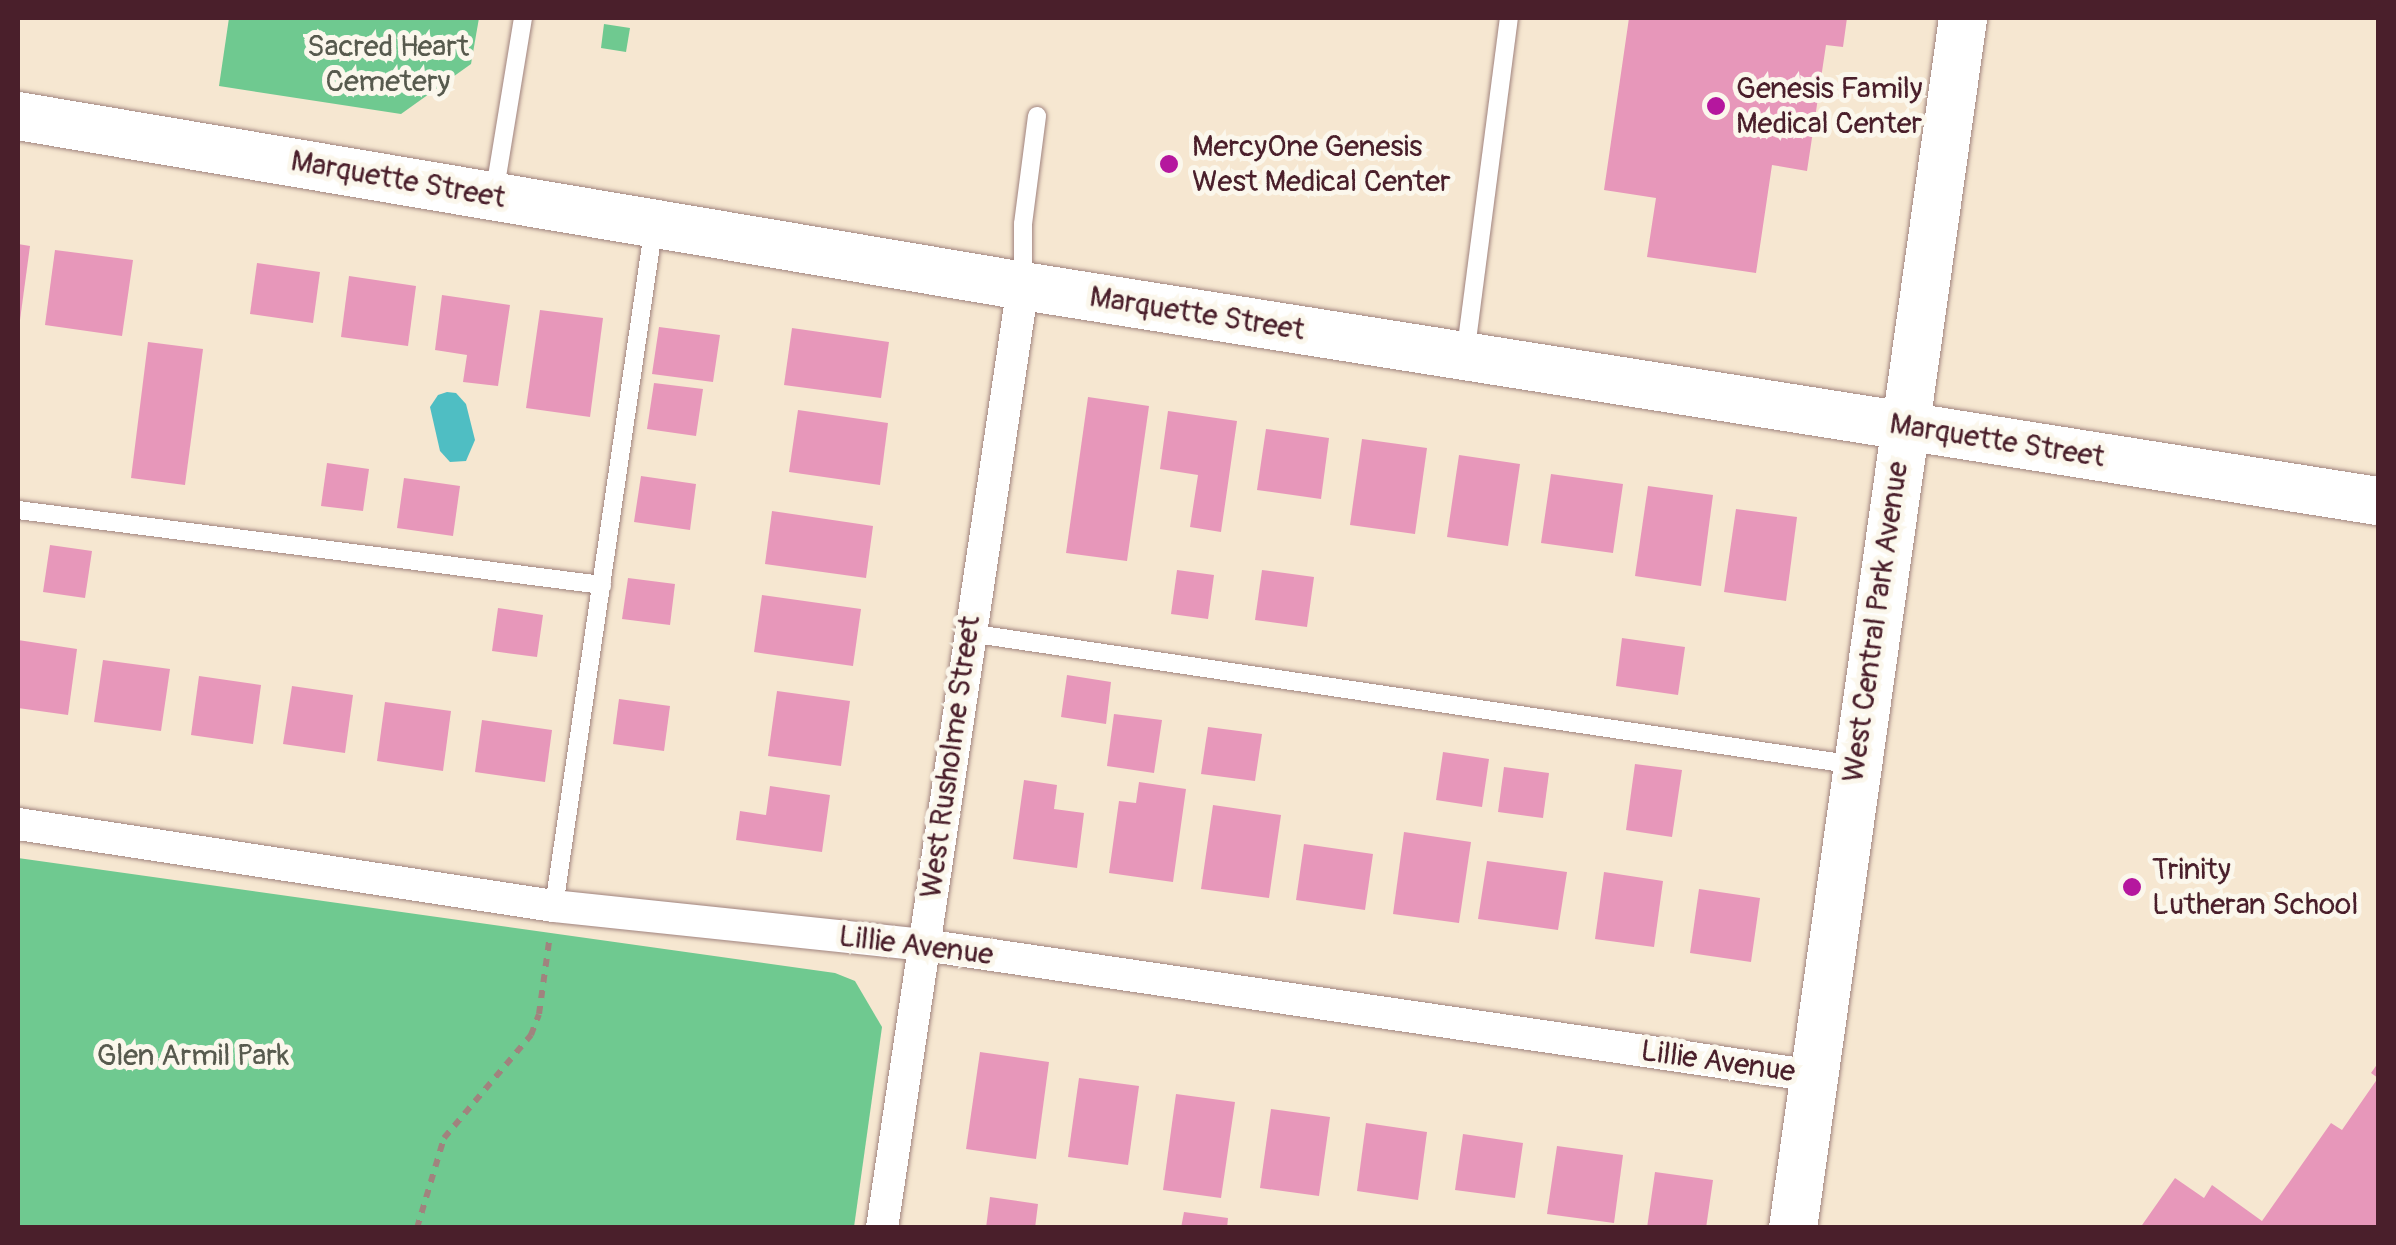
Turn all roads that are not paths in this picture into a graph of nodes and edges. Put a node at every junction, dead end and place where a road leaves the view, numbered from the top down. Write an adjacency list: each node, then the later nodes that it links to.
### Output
1 (523, 18): 6 (lane)
2 (1510, 18): 9 (lane)
3 (1963, 18): 10 (street, West Central Park Avenue)
4 (18, 116): 6 (street, Marquette Street)
5 (1037, 116): 8 (lane)
6 (494, 196): 7 (street, Marquette Street)
7 (654, 224): 8 (street, Marquette Street); 13 (lane)
8 (1023, 286): 9 (street, Marquette Street); 14 (street, West Rusholme Street)
9 (1464, 356): 10 (street, Marquette Street)
10 (1904, 426): 11 (street, Marquette Street); 15 (street, West Central Park Avenue)
11 (2378, 502)
12 (18, 510): 13 (lane)
13 (602, 585): 17 (lane)
14 (969, 632): 15 (lane); 18 (street, West Rusholme Street)
15 (1856, 765): 19 (street, West Central Park Avenue)
16 (18, 824): 17 (street, Lillie Avenue)
17 (554, 906): 18 (street, Lillie Avenue)
18 (924, 945): 19 (street, Lillie Avenue); 20 (street, West Rusholme Street)
19 (1814, 1076): 21 (street, West Central Park Avenue)
20 (882, 1228)
21 (1793, 1228)

